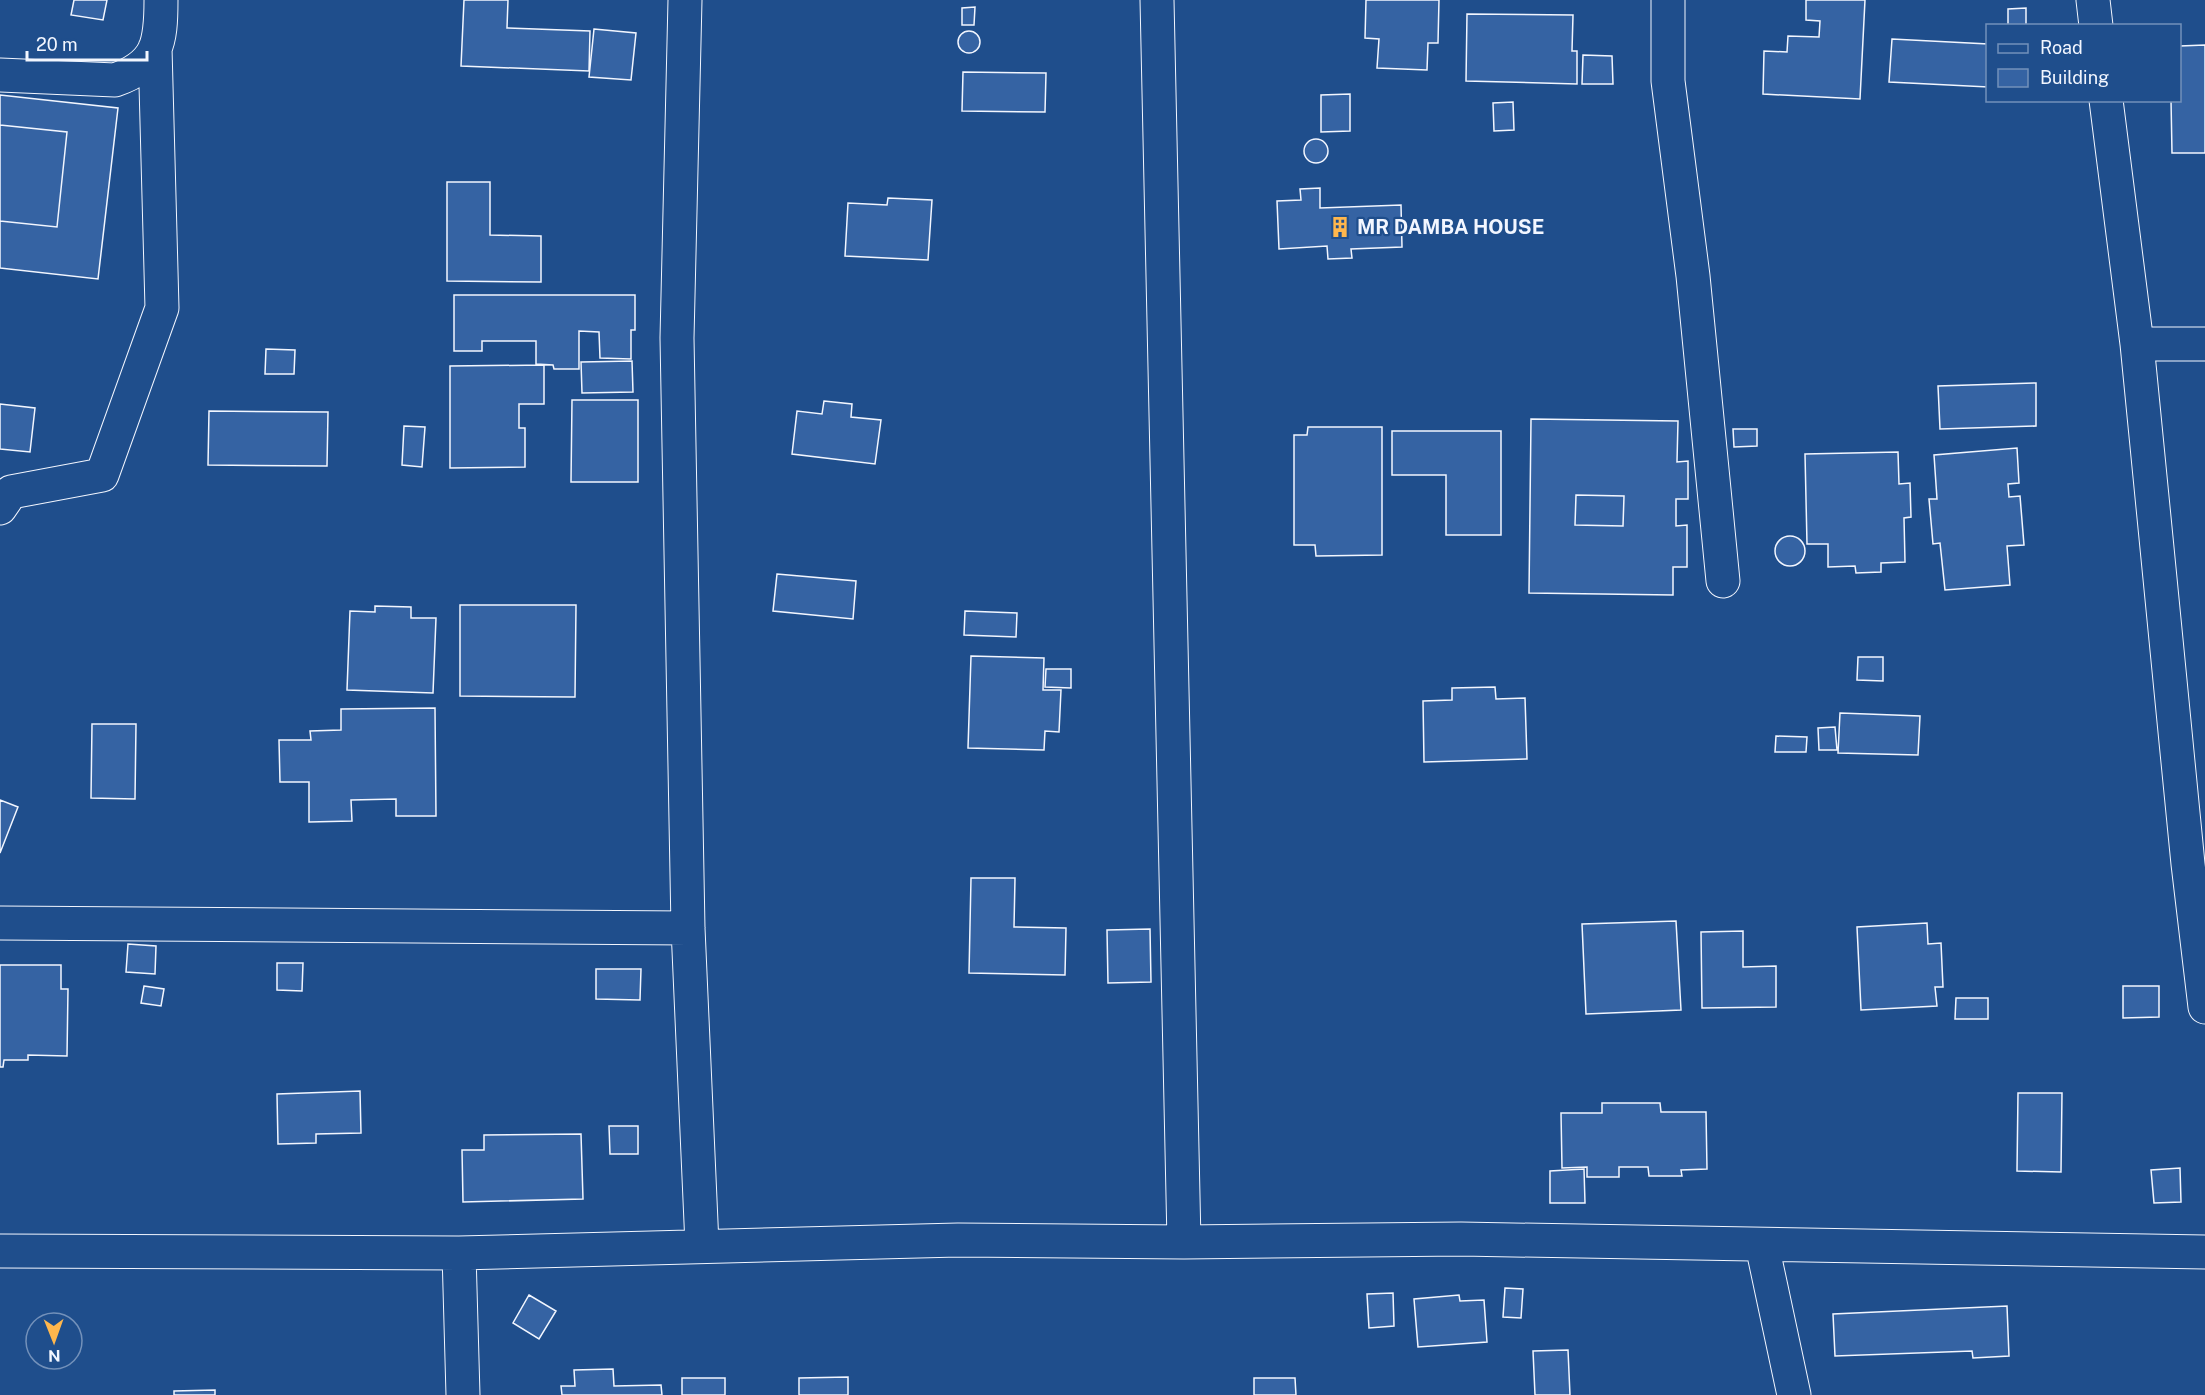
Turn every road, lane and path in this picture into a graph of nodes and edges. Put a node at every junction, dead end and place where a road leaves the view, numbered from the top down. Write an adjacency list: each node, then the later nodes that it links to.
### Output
1 (161, 0): 7 (street)
2 (685, 0): 15 (street)
3 (1157, 0): 17 (street)
4 (1668, 0): 13 (street)
5 (2093, 0): 6 (street)
6 (2096, 24)
7 (155, 48): 8 (street); 12 (street)
8 (0, 75)
9 (2106, 102): 10 (street)
10 (2137, 344): 11 (street); 16 (street)
11 (2205, 344)
12 (4, 497)
13 (1723, 581)
14 (0, 923): 15 (street)
15 (688, 928): 18 (street)
16 (2205, 1007)
17 (1184, 1242): 18 (street); 19 (street)
18 (702, 1245): 22 (street)
19 (1762, 1245): 21 (street); 24 (street)
20 (0, 1251): 22 (street)
21 (2205, 1252)
22 (459, 1253): 23 (street)
23 (463, 1395)
24 (1794, 1395)

